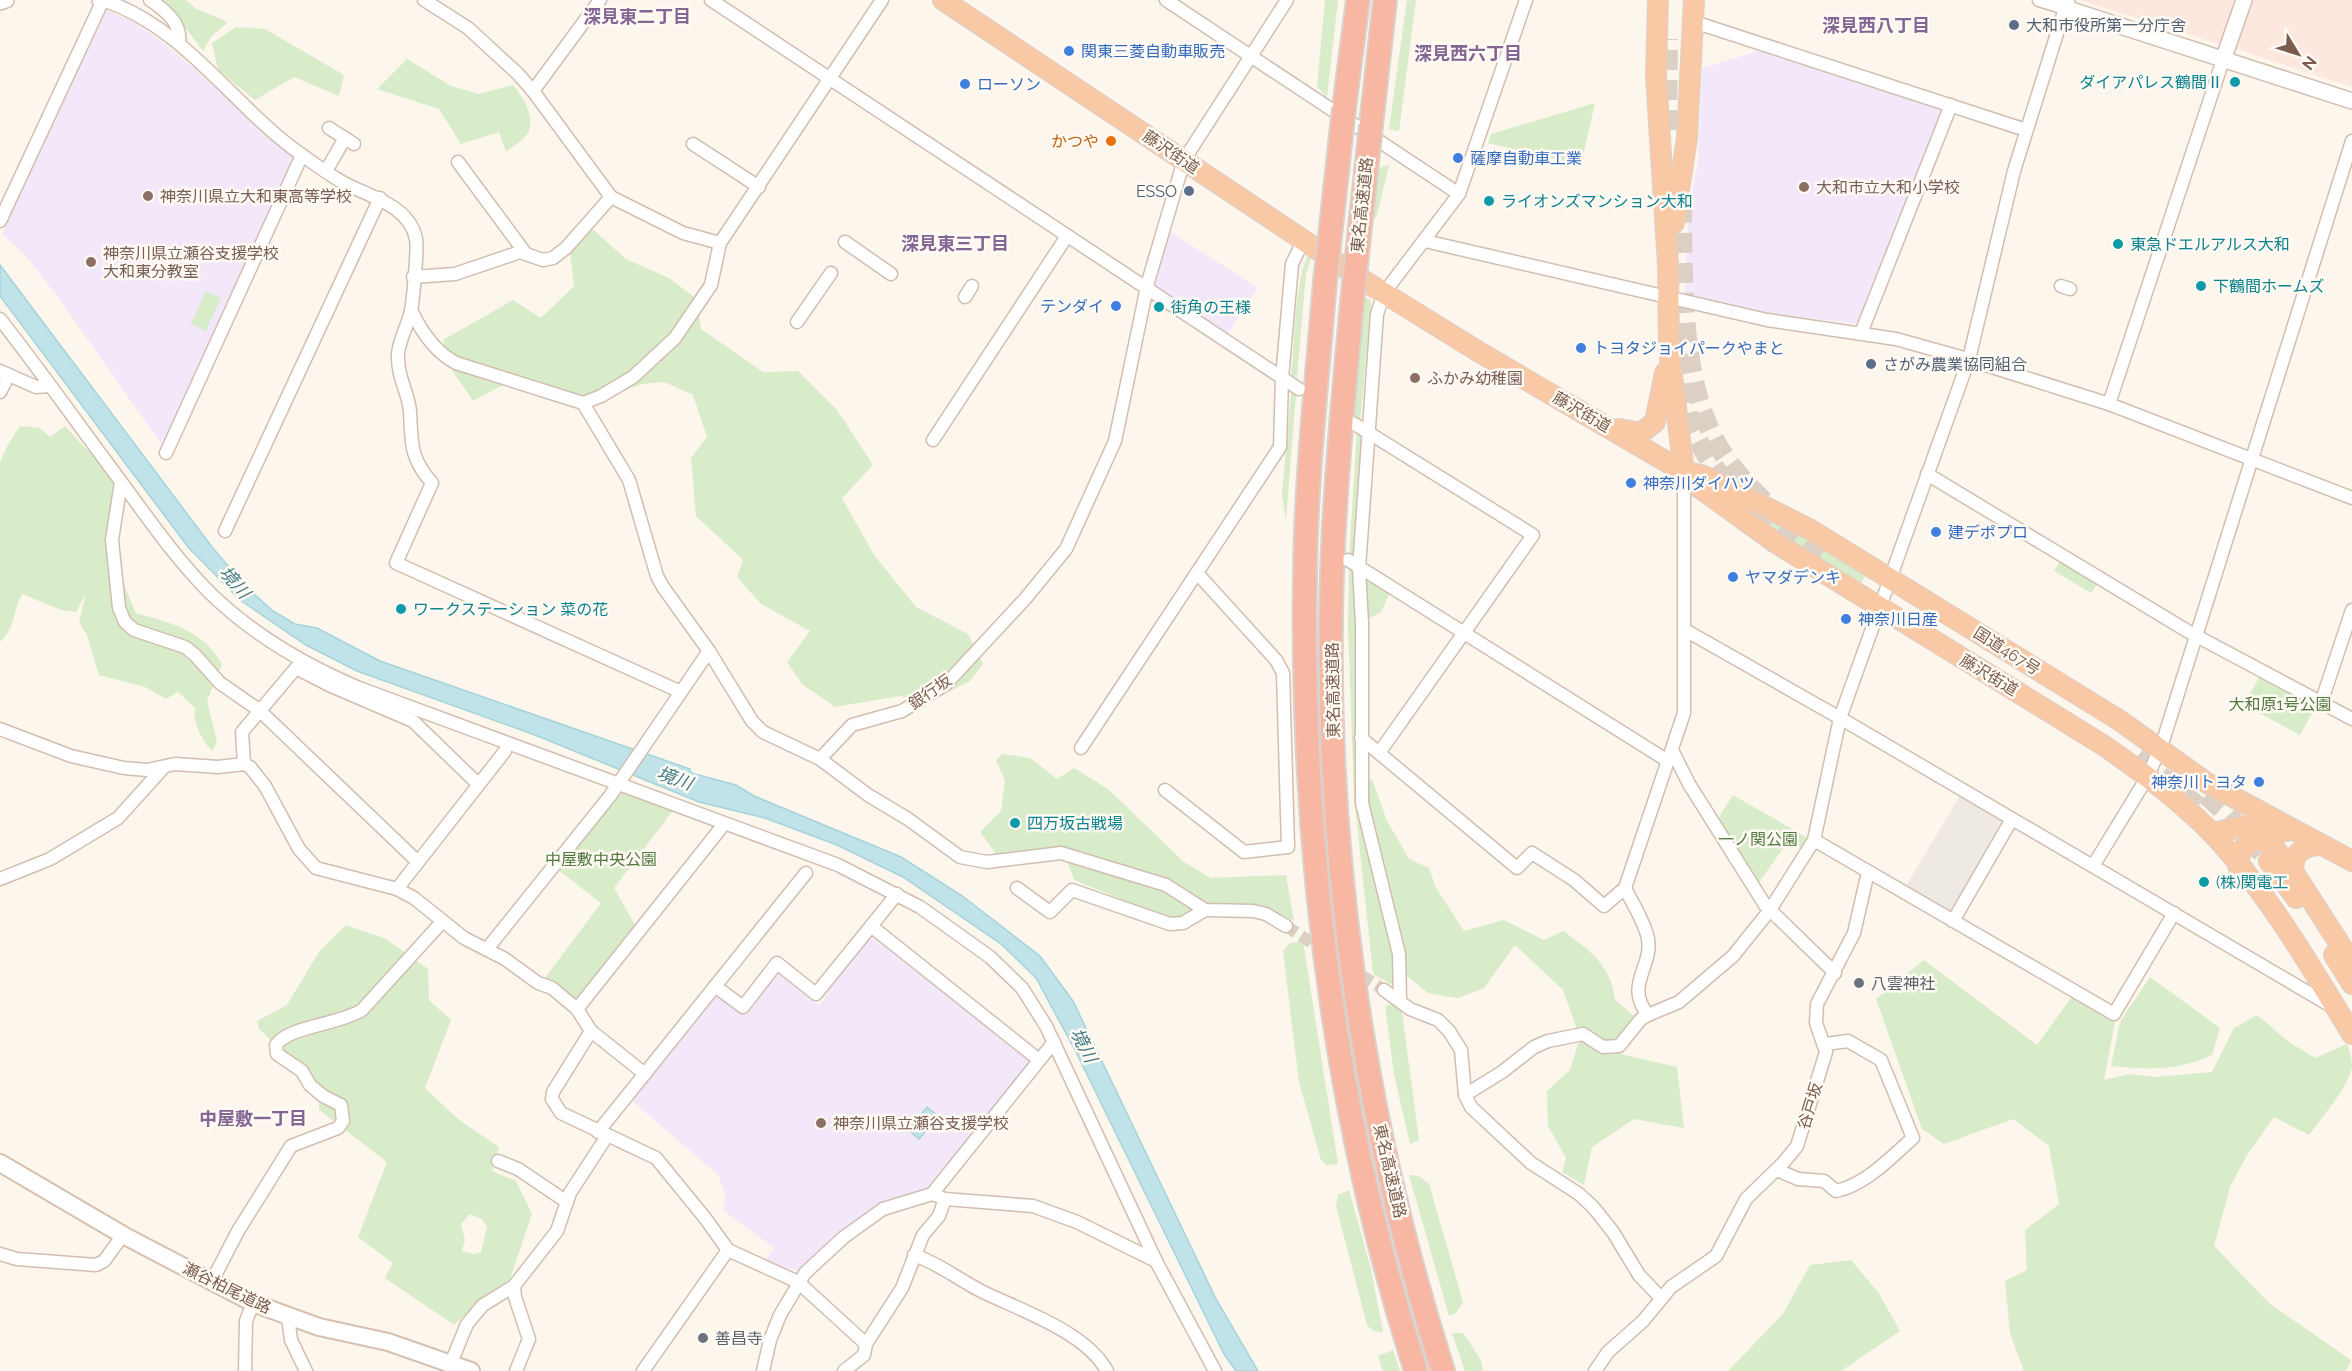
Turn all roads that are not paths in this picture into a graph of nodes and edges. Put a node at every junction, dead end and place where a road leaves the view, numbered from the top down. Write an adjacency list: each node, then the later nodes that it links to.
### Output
1 (6, 0): 20 (street)
2 (101, 0): 23 (street); 46 (street)
3 (150, 0): 23 (street)
4 (424, 0): 29 (street)
5 (600, 0): 29 (street)
6 (711, 0): 26 (street)
7 (882, 0): 26 (street)
8 (943, 0): 39 (highway, 藤沢街道)
9 (1166, 0): 24 (street)
10 (1287, 0): 24 (street, 銀行坂)
11 (1358, 0): 188 (highway, 東名高速道路, bridge)
12 (1385, 0): 189 (highway, 東名高速道路, bridge)
13 (1526, 0): 43 (street)
14 (1658, 0): 28 (highway)
15 (1670, 0): 16 (highway)
16 (1683, 0)
17 (1694, 0): 22 (highway)
18 (2039, 0): 21 (street)
19 (2244, 0): 25 (street)
20 (0, 2)
21 (2066, 4): 25 (street); 35 (street)
22 (1694, 21): 27 (highway); 31 (street)
23 (179, 42): 38 (street)
24 (1251, 57): 39 (street, 銀行坂); 43 (street)
25 (2223, 60): 30 (street); 74 (street)
26 (830, 78): 42 (street); 47 (street)
27 (1691, 84): 28 (highway); 33 (highway)
28 (1657, 89): 32 (highway)
29 (533, 91): 44 (street)
30 (2352, 101)
31 (1951, 105): 35 (street); 65 (street)
32 (1658, 124): 33 (highway); 53 (highway)
33 (1688, 126): 53 (highway)
34 (329, 128): 41 (street)
35 (2026, 130): 67 (street)
36 (2352, 141): 80 (street)
37 (693, 144): 42 (street)
38 (302, 155): 41 (street); 79 (street)
39 (1184, 160): 48 (highway, 藤沢街道); 58 (street, 銀行坂)
40 (458, 162): 52 (street)
41 (326, 171): 45 (street)
42 (759, 187): 51 (street)
43 (1459, 194): 49 (street)
44 (611, 197): 51 (street); 52 (street)
45 (380, 198): 56 (street); 85 (street)
46 (0, 221)
47 (1067, 236): 58 (street); 78 (street)
48 (1302, 241): 59 (highway, 藤沢街道); 69 (street)
49 (1425, 241): 59 (street); 61 (street)
50 (845, 242): 55 (street)
51 (720, 243): 73 (street)
52 (526, 254): 56 (street)
53 (1668, 264): 61 (highway)
54 (831, 273): 64 (street)
55 (891, 274)
56 (413, 277): 62 (street)
57 (972, 285): 60 (street)
58 (1147, 288): 69 (street); 108 (street, 銀行坂)
59 (1384, 293): 75 (highway, 藤沢街道); 77 (street)
60 (965, 297)
61 (1668, 297): 65 (street); 66 (highway)
62 (411, 310): 73 (street); 96 (street)
63 (0, 319): 70 (street)
64 (797, 322)
65 (1861, 333): 67 (street)
66 (1669, 351): 75 (highway); 81 (highway)
67 (1969, 359): 74 (street); 82 (street)
68 (4, 373): 70 (street); 72 (street)
69 (1282, 378): 71 (street); 88 (street)
70 (50, 386): 83 (street)
71 (1299, 389)
72 (0, 392)
73 (583, 403): 95 (street)
74 (2109, 404): 80 (street)
75 (1573, 407): 81 (highway, 藤沢街道)
76 (1353, 423): 77 (street)
77 (1367, 432): 87 (street); 93 (street)
78 (933, 440)
79 (166, 453)
80 (2251, 459): 84 (street); 94 (street)
81 (1684, 472): 89 (highway, 国道467号); 90 (highway, 藤沢街道); 92 (street)
82 (1927, 474): 89 (street); 94 (street)
83 (121, 482): 98 (street); 112 (street)
84 (2352, 498)
85 (225, 531)
86 (1348, 560): 87 (street)
87 (1359, 568): 93 (street); 102 (street)
88 (1197, 573): 103 (street); 114 (street)
89 (1890, 579): 90 (street); 104 (highway, 国道467号)
90 (1879, 608): 99 (street); 111 (highway, 藤沢街道)
91 (2352, 610): 97 (street)
92 (1684, 630): 99 (street); 107 (street)
93 (1464, 633): 106 (street); 107 (street)
94 (2196, 637): 97 (street); 104 (street)
95 (709, 651): 96 (street); 108 (street)
96 (681, 692): 112 (street)
97 (2322, 703): 100 (street)
98 (260, 710): 109 (street); 113 (street); 124 (street)
99 (1840, 718): 117 (street); 120 (street)
100 (2352, 719)
101 (0, 729): 110 (street)
102 (1360, 738): 106 (street); 148 (street)
103 (1081, 748)
104 (2160, 748): 111 (street); 115 (highway, 国道467号)
105 (505, 751): 113 (street)
106 (1379, 753): 132 (street)
107 (1670, 756): 132 (street); 136 (street)
108 (820, 759): 135 (street)
109 (243, 765): 110 (street); 133 (street)
110 (164, 767): 129 (street)
111 (2148, 776): 119 (highway, 藤沢街道); 125 (street)
112 (620, 781): 116 (street); 142 (street)
113 (478, 784): 124 (street)
114 (1165, 790)
115 (2233, 797): 119 (highway); 121 (highway, 国道467号)
116 (658, 798): 118 (street); 122 (street)
117 (2012, 819): 125 (street); 139 (street)
118 (721, 828): 122 (street); 149 (street)
119 (2219, 831): 121 (highway, 国道467号); 126 (highway, 藤沢街道)
120 (1814, 840): 127 (street); 136 (street)
121 (2321, 845): 123 (highway, 国道467号); 130 (highway)
122 (787, 846): 134 (street)
123 (2352, 861)
124 (418, 862): 133 (street)
125 (2092, 866): 137 (street)
126 (2255, 866): 130 (highway); 145 (highway); 150 (highway)
127 (1868, 872): 139 (street); 144 (street)
128 (806, 873): 146 (street)
129 (0, 879)
130 (2298, 881): 143 (highway)
131 (1017, 888): 135 (street)
132 (1625, 888): 151 (street)
133 (397, 889): 138 (street)
134 (897, 894): 140 (street); 154 (street)
135 (1205, 910): 141 (street)
136 (1770, 910): 144 (street); 151 (street)
137 (2174, 913): 139 (street); 150 (street)
138 (442, 921): 142 (street); 172 (street)
139 (1953, 921)
140 (871, 926): 146 (street); 156 (street)
141 (1286, 926)
142 (487, 949): 149 (street)
143 (2352, 963)
144 (1835, 973): 155 (street)
145 (2352, 984)
146 (715, 986): 157 (street)
147 (1384, 990): 148 (street)
148 (1400, 1001): 158 (street)
149 (577, 1010): 152 (street)
150 (2344, 1011): 153 (highway)
151 (1648, 1015): 158 (street)
152 (591, 1031): 157 (street); 159 (street)
153 (2352, 1034)
154 (1054, 1042): 156 (street); 170 (street)
155 (1826, 1044): 162 (street, 谷戸坂); 162 (street)
156 (1040, 1060): 163 (street)
157 (645, 1074): 159 (street)
158 (1465, 1095): 174 (street)
159 (602, 1134): 165 (street); 167 (street)
160 (498, 1161): 165 (street)
161 (0, 1163): 166 (main road, 瀬谷柏尾道路)
162 (1777, 1170): 174 (street, 谷戸坂)
163 (932, 1194): 164 (street); 171 (street)
164 (945, 1199): 169 (street); 170 (street)
165 (567, 1202): 173 (street)
166 (123, 1235): 168 (street); 172 (main road, 瀬谷柏尾道路)
167 (728, 1251): 171 (street); 183 (street)
168 (0, 1254)
169 (914, 1255): 177 (street); 186 (street)
170 (1156, 1261): 187 (street)
171 (798, 1282): 177 (street); 184 (street)
172 (212, 1283): 175 (main road, 瀬谷柏尾道路)
173 (514, 1286): 178 (street); 182 (street)
174 (1661, 1298): 190 (street, 谷戸坂)
175 (253, 1303): 176 (main road, 瀬谷柏尾道路); 179 (street)
176 (288, 1317): 178 (main road, 瀬谷柏尾道路); 180 (street)
177 (866, 1344): 185 (street)
178 (451, 1363): 181 (main road, 瀬谷柏尾道路)
179 (245, 1371)
180 (306, 1371)
181 (471, 1371)
182 (516, 1371)
183 (643, 1371)
184 (763, 1371)
185 (844, 1371)
186 (1107, 1371)
187 (1215, 1371)
188 (1416, 1371)
189 (1443, 1371)
190 (1594, 1371)

